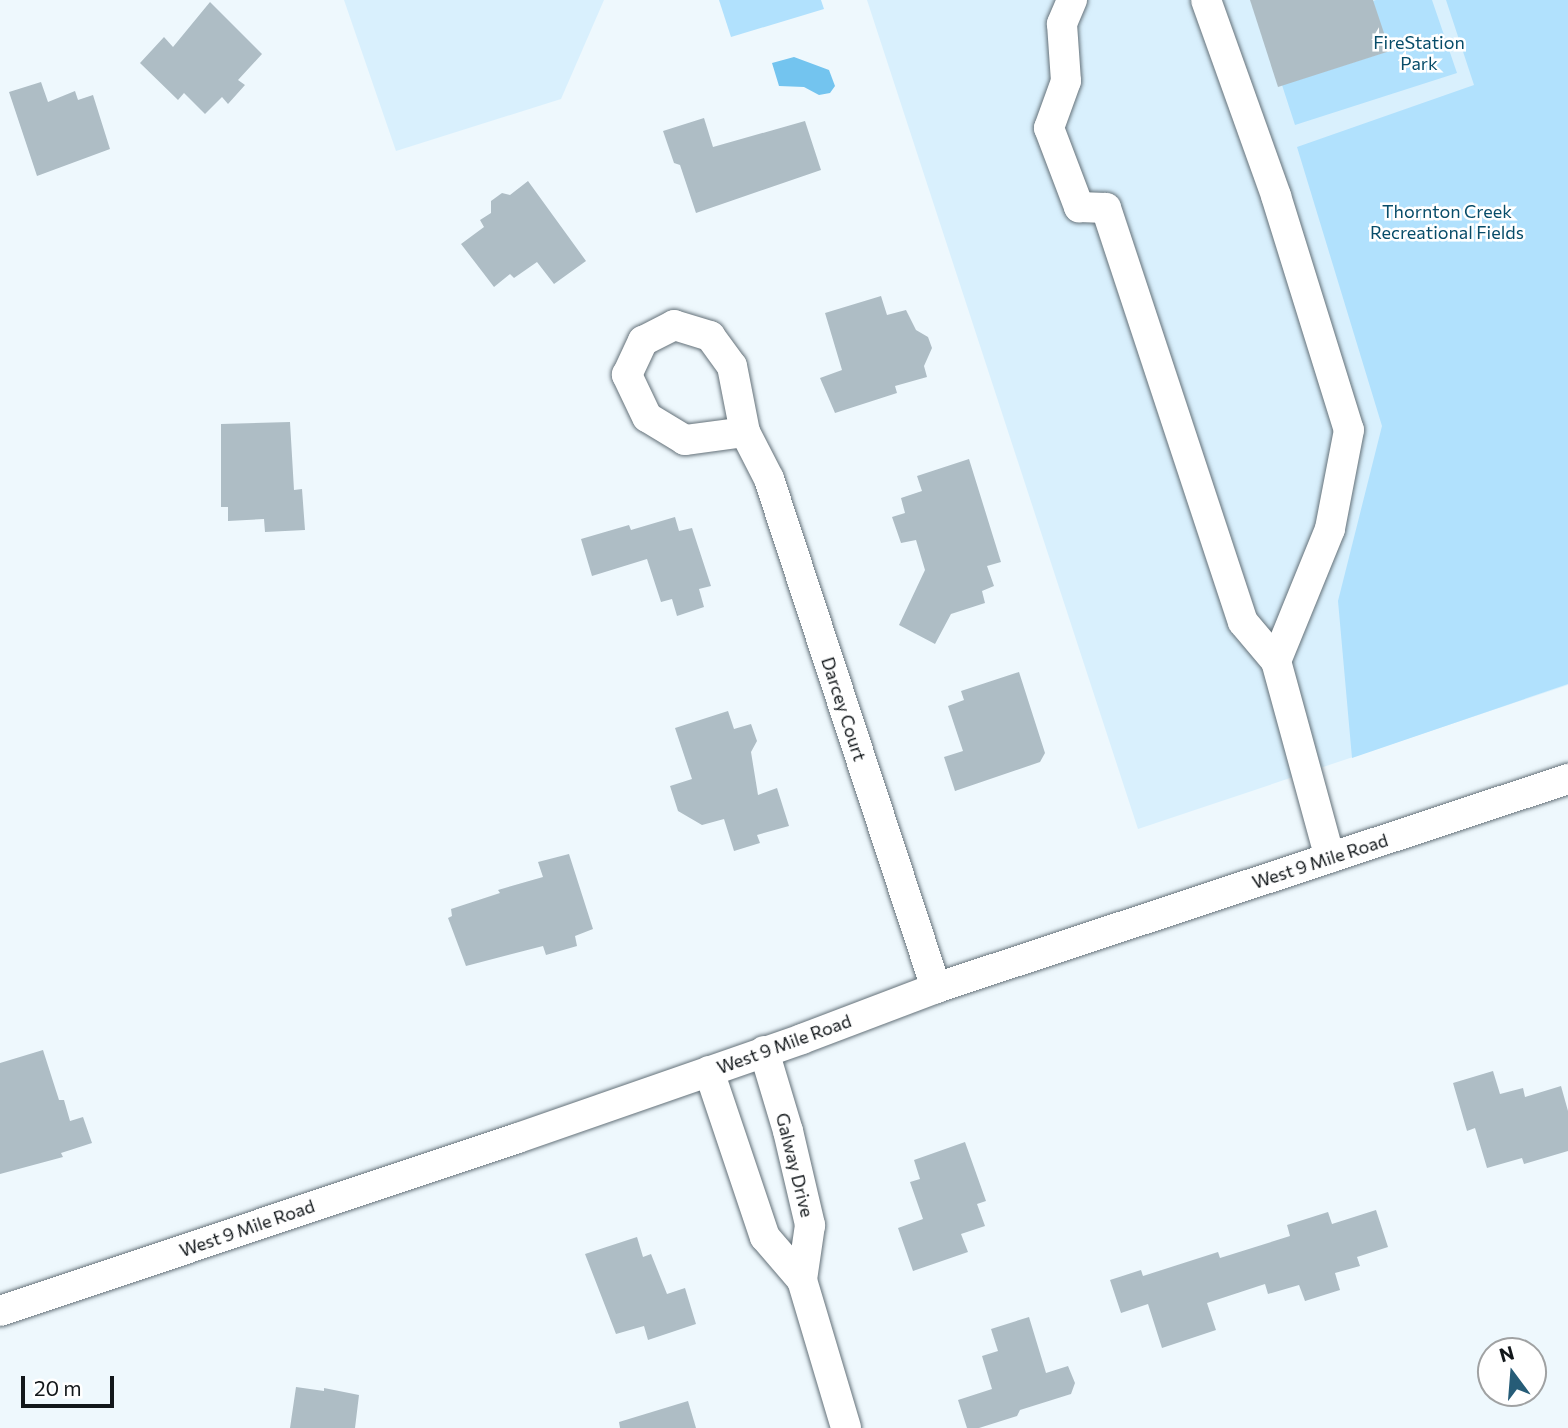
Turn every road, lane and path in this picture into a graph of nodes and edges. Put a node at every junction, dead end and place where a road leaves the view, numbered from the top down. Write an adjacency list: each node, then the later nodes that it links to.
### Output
1 (1072, 0): 4 (street)
2 (1206, 0): 4 (street)
3 (745, 432): 7 (street, Darcey Court)
4 (1276, 661): 6 (street)
5 (1568, 779): 6 (street, West 9 Mile Road)
6 (1330, 858): 7 (street, West 9 Mile Road)
7 (936, 988): 8 (street, West 9 Mile Road)
8 (764, 1052): 9 (street, West 9 Mile Road); 10 (street, Galway Drive)
9 (709, 1071): 10 (street, Galway Drive); 11 (street, West 9 Mile Road)
10 (803, 1280): 12 (street, Galway Drive)
11 (0, 1311)
12 (846, 1428)

